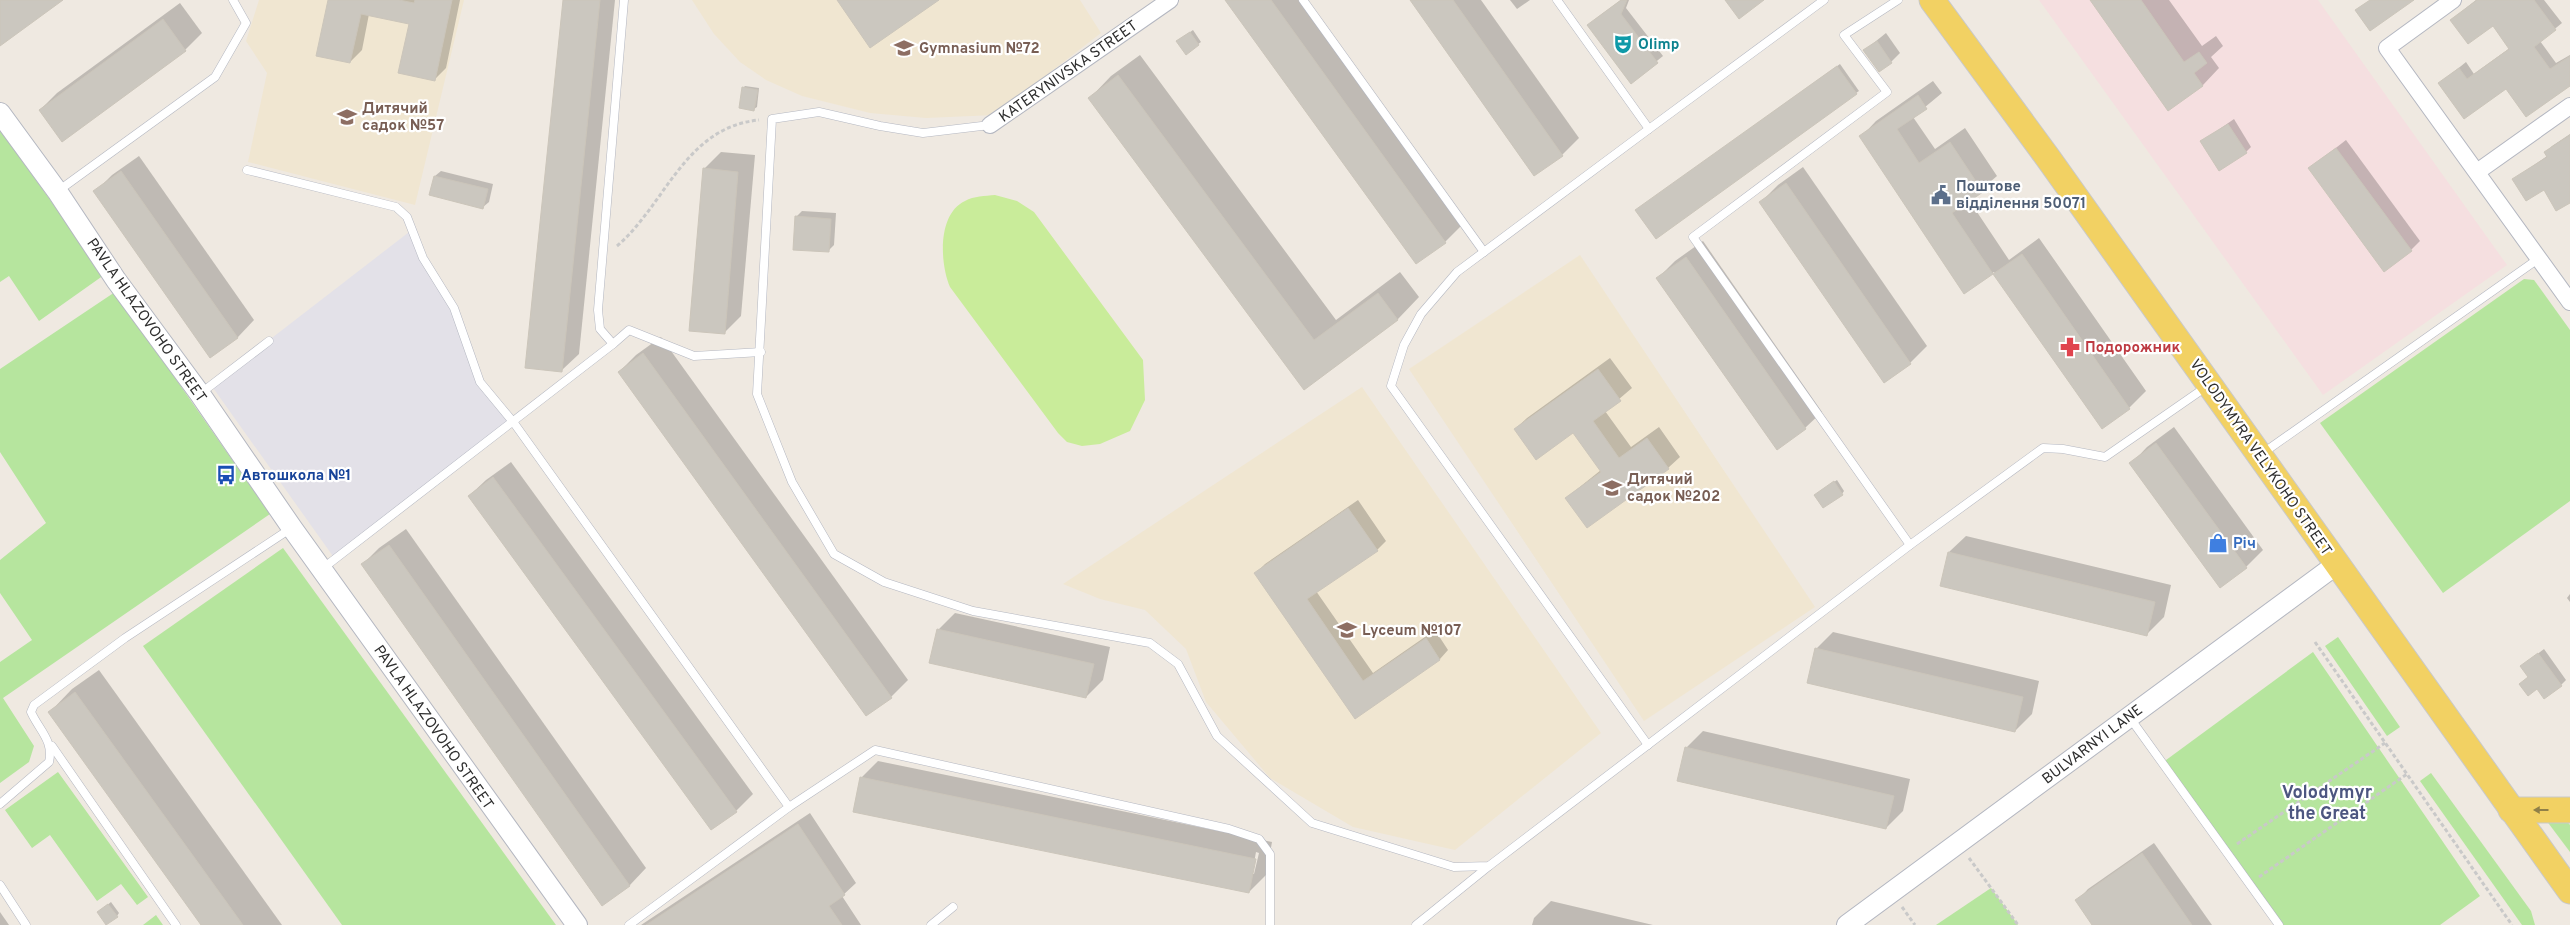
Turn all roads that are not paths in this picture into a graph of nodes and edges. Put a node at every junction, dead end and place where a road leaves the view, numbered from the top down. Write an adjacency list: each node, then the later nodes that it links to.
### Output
1 (233, 0): 16 (lane)
2 (624, 0): 21 (lane)
3 (1170, 0): 12 (street, KATERYNIVSKA STREET)
4 (1303, 0): 17 (lane)
5 (1557, 0): 13 (lane)
6 (1824, 0): 13 (lane)
7 (1898, 0): 28 (lane)
8 (1932, 0): 23 (main road, VOLODYMYRA VELYKOHO STREET)
9 (2453, 0): 15 (street)
10 (2570, 106): 15 (street)
11 (0, 114): 16 (street, PAVLA HLAZOVOHO STREET)
12 (990, 125): 22 (lane)
13 (1648, 129): 17 (lane)
14 (247, 170): 25 (lane)
15 (2477, 172): 18 (street)
16 (57, 191): 24 (street, PAVLA HLAZOVOHO STREET)
17 (1484, 252): 33 (lane)
18 (2538, 258): 19 (street); 26 (lane)
19 (2570, 302)
20 (269, 341): 24 (lane)
21 (613, 344): 22 (lane); 25 (lane)
22 (760, 352): 38 (lane)
23 (2210, 385): 26 (main road, VOLODYMYRA VELYKOHO STREET); 28 (lane)
24 (200, 394): 27 (street, PAVLA HLAZOVOHO STREET)
25 (514, 423): 30 (lane); 35 (lane)
26 (2260, 455): 29 (main road, VOLODYMYRA VELYKOHO STREET)
27 (292, 528): 30 (street, PAVLA HLAZOVOHO STREET); 32 (lane)
28 (1910, 546): 33 (lane)
29 (2337, 564): 31 (street, BULVARNYI LANE); 36 (main road, VOLODYMYRA VELYKOHO STREET)
30 (322, 568): 44 (street, PAVLA HLAZOVOHO STREET)
31 (2128, 717): 49 (street, BULVARNYI LANE); 50 (lane)
32 (50, 744): 34 (lane); 43 (lane)
33 (1648, 745): 38 (lane)
34 (0, 804)
35 (789, 807): 45 (lane); 47 (lane)
36 (2511, 810): 37 (main road, one-way to 36); 40 (main road, VOLODYMYRA VELYKOHO STREET)
37 (2570, 810)
38 (1489, 866): 48 (lane)
39 (0, 885): 42 (lane)
40 (2570, 891)
41 (952, 907): 46 (lane)
42 (26, 925)
43 (176, 925)
44 (577, 925)
45 (629, 925)
46 (931, 925)
47 (1270, 925)
48 (1416, 925)
49 (1847, 925)
50 (2279, 925)

